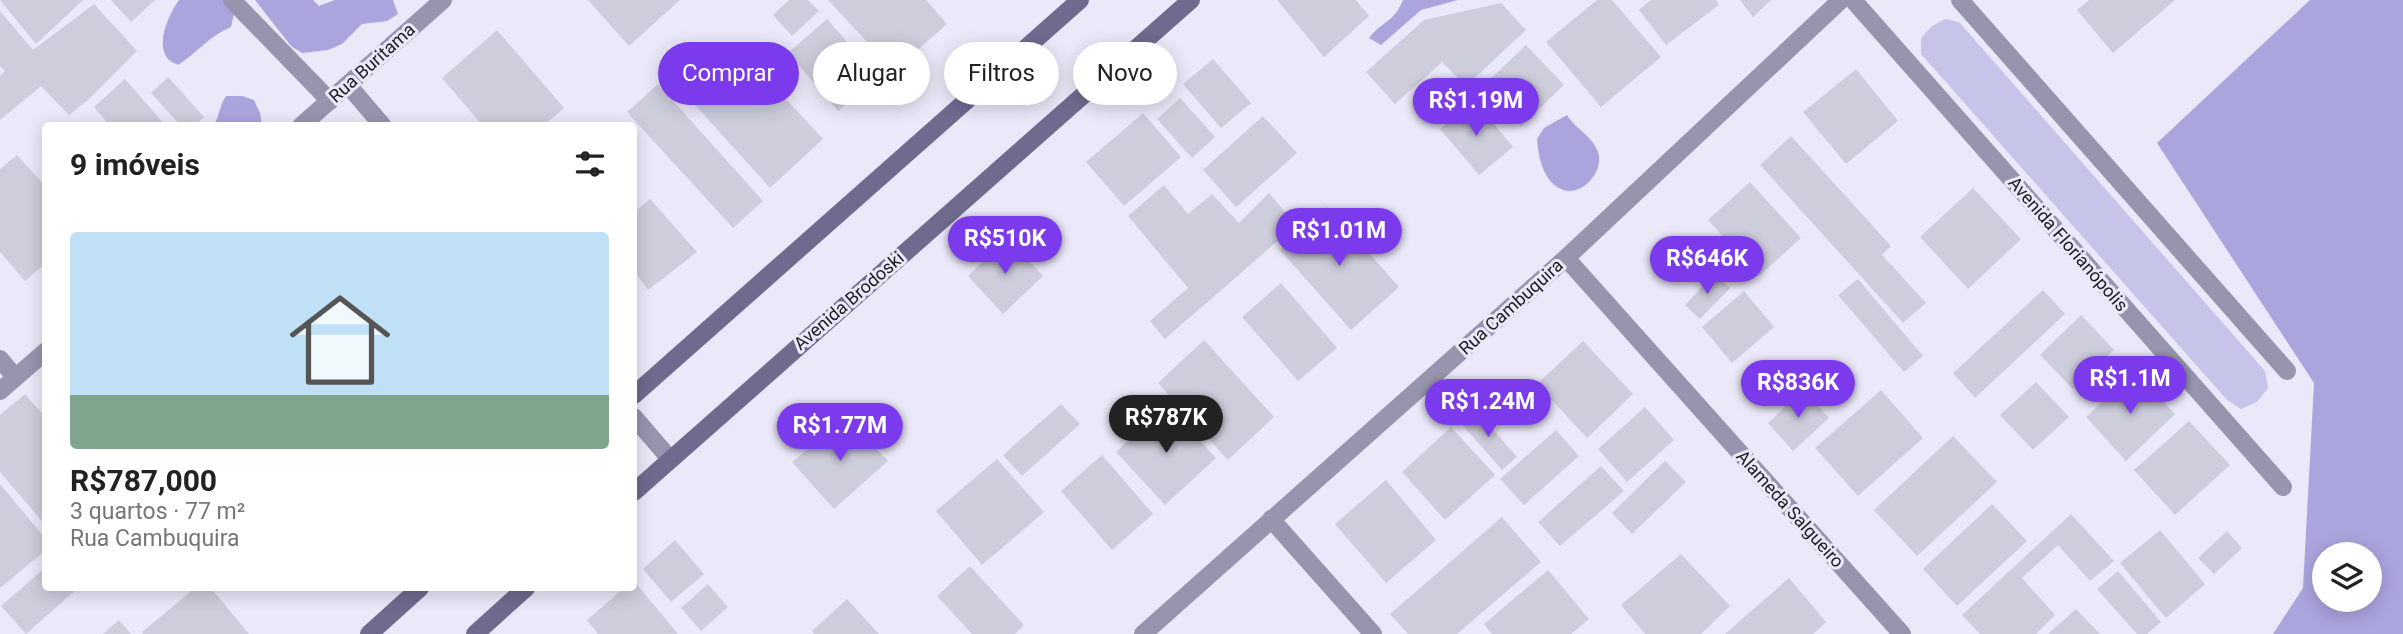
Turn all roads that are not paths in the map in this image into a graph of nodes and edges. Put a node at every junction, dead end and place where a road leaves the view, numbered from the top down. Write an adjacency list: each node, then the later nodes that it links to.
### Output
1 (232, 0): 9 (street)
2 (443, 0): 8 (street, Rua Buritama)
3 (1080, 0): 18 (street)
4 (1191, 0): 20 (street, Avenida Brodoski)
5 (1841, 0): 12 (street, Rua Cambuquira)
6 (1853, 0): 21 (street, Avenida Florianópolis)
7 (1960, 0): 15 (street)
8 (348, 85): 9 (street, Rua Buritama); 11 (street)
9 (330, 101): 10 (street, Rua Buritama)
10 (306, 122)
11 (380, 122)
12 (1566, 258): 23 (street, Rua Cambuquira); 30 (street, Alameda Salgueiro)
13 (42, 354): 16 (street)
14 (0, 359): 16 (street)
15 (2287, 371)
16 (15, 377): 17 (street)
17 (0, 391)
18 (637, 392)
19 (637, 420): 20 (street)
20 (670, 458): 22 (street, Avenida Brodoski)
21 (2283, 487)
22 (637, 489)
23 (1271, 519): 28 (street, Rua Cambuquira); 29 (street)
24 (417, 591): 26 (street)
25 (523, 591): 27 (street)
26 (369, 634)
27 (475, 634)
28 (1143, 634)
29 (1373, 634)
30 (1902, 634)

